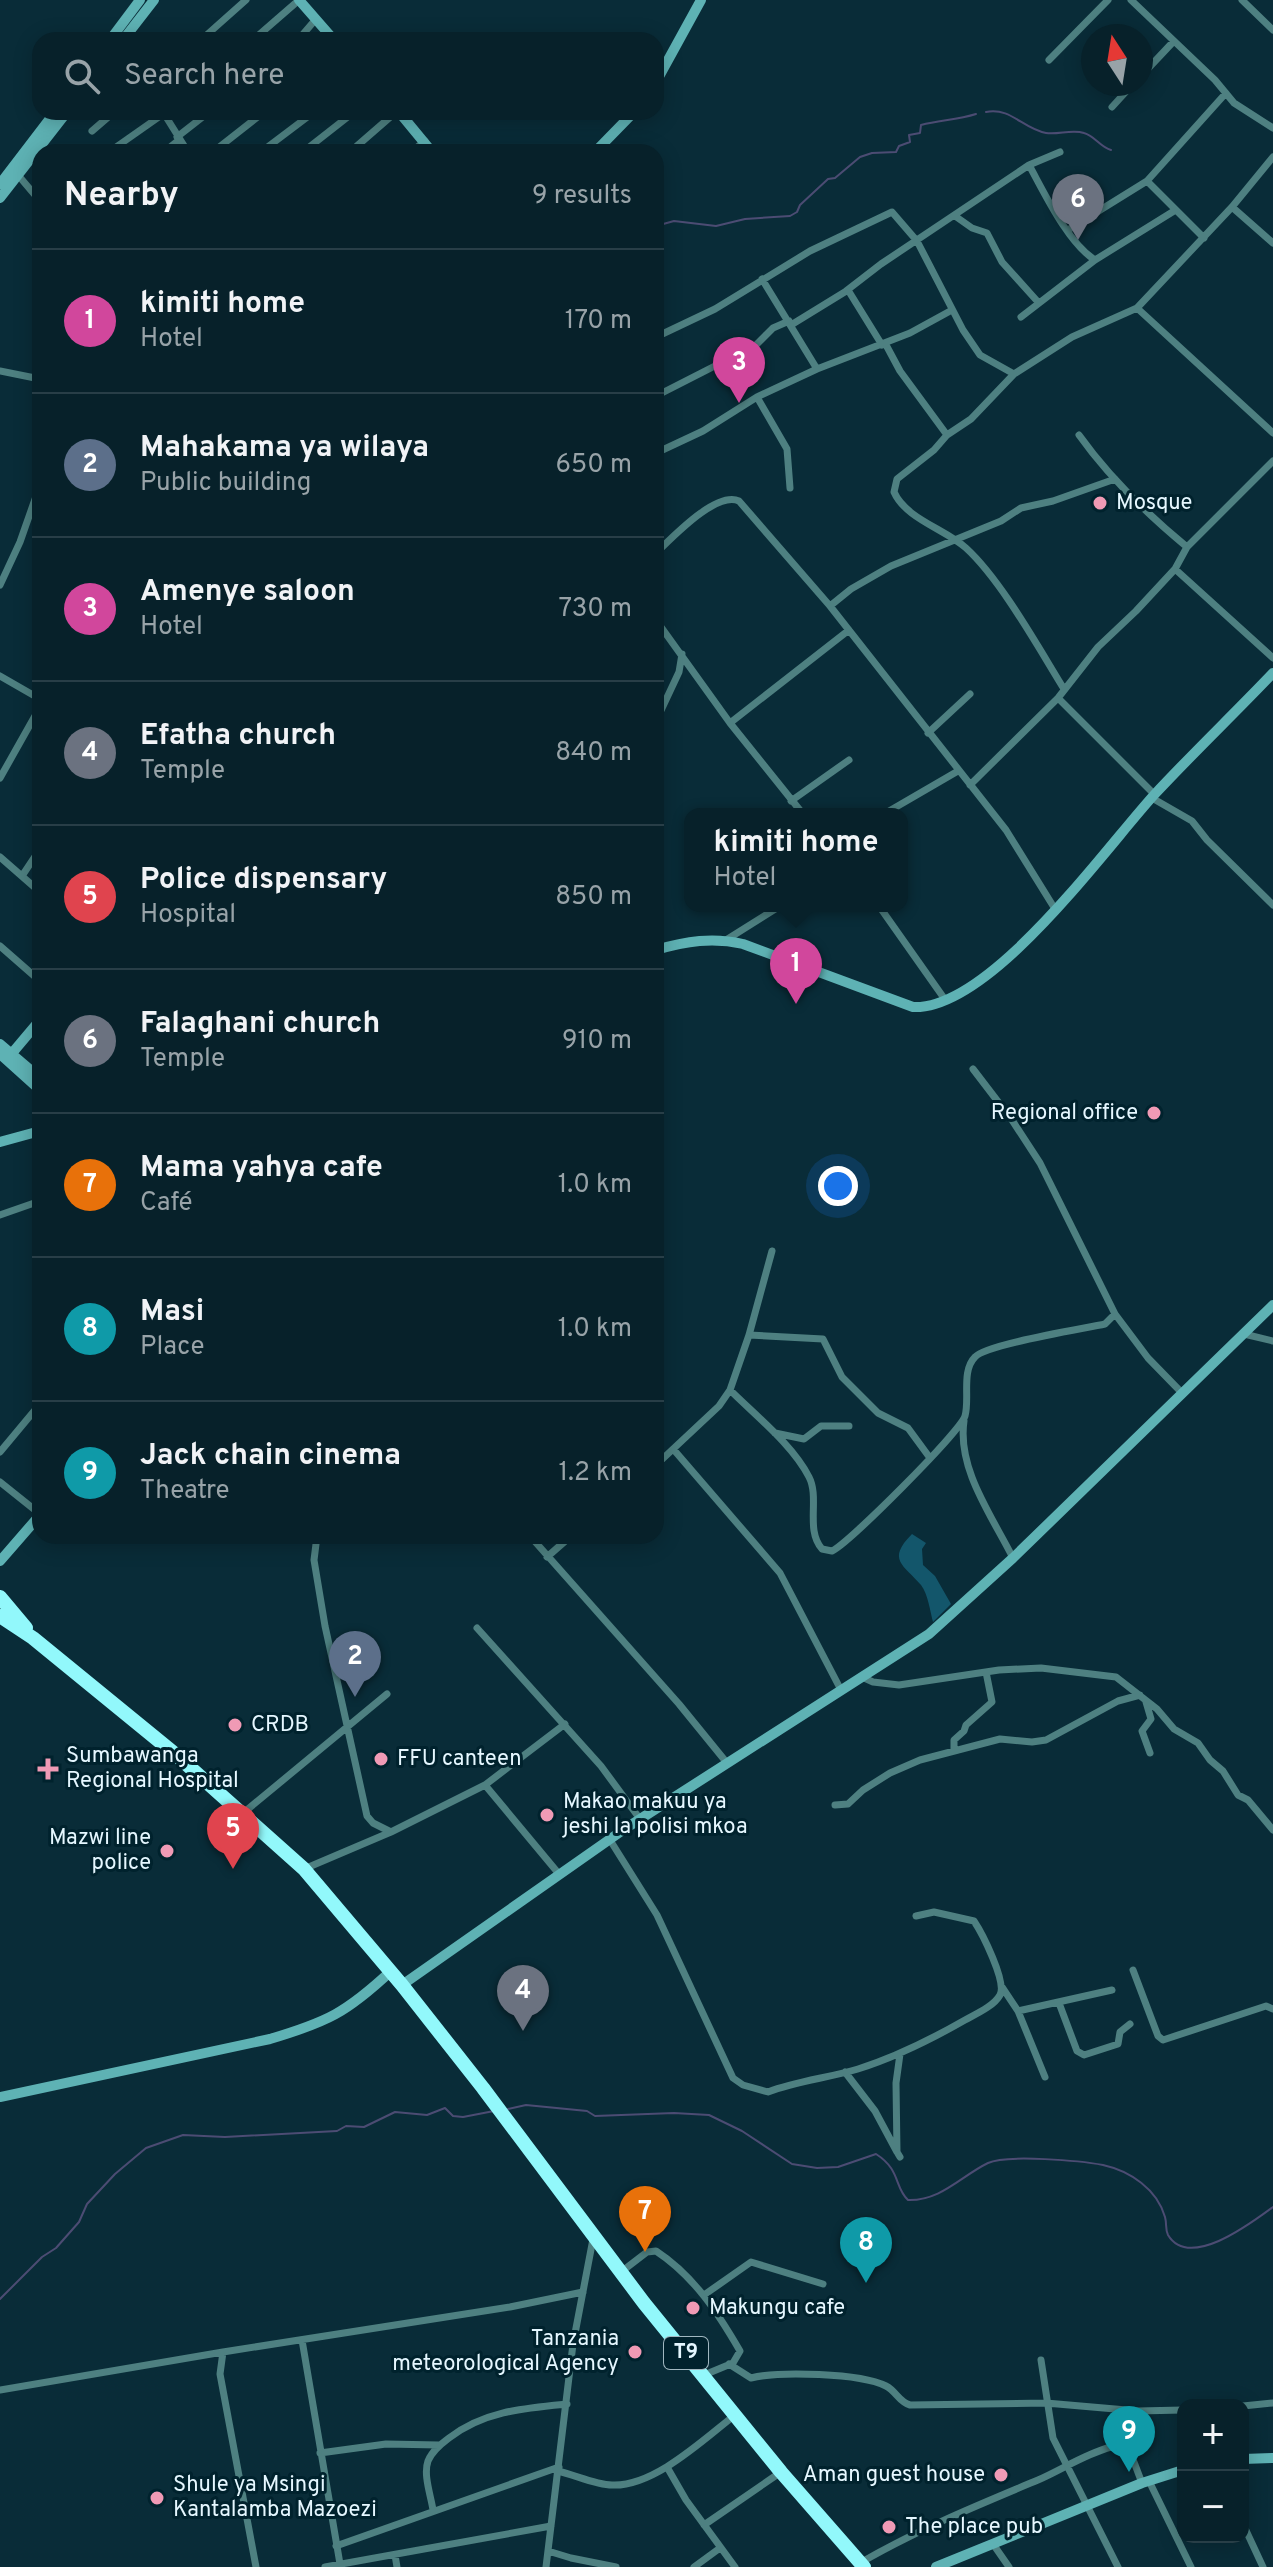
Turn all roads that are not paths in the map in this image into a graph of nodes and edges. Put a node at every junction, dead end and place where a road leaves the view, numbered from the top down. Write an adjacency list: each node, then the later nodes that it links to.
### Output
1 (140, 0): 11 (street)
2 (154, 0): 12 (street)
3 (246, 0): 13 (street)
4 (299, 0): 9 (street); 14 (street)
5 (701, 0): 20 (street)
6 (1108, 0): 18 (street)
7 (1131, 0): 17 (street)
8 (1242, 0): 10 (street)
9 (316, 19): 15 (street); 16 (street)
10 (1273, 30)
11 (116, 32)
12 (129, 32)
13 (211, 32)
14 (262, 32)
15 (305, 32)
16 (327, 32)
17 (1173, 42): 19 (street); 21 (street)
18 (1049, 60)
19 (1153, 63)
20 (664, 67)
21 (1226, 93): 36 (street); 56 (street)
22 (1122, 96): 23 (street)
23 (1112, 107)
24 (49, 120): 55 (street)
25 (59, 120): 40 (street)
26 (105, 120): 37 (street)
27 (153, 120): 41 (street)
28 (168, 120): 38 (street)
29 (200, 120): 38 (street)
30 (254, 120): 44 (street)
31 (303, 120): 45 (street)
32 (344, 120): 46 (street)
33 (388, 120): 47 (street)
34 (405, 120): 39 (street)
35 (626, 120): 50 (street)
36 (1273, 128)
37 (92, 131)
38 (178, 139): 42 (street); 43 (street)
39 (425, 141): 48 (street); 49 (street)
40 (36, 144)
41 (120, 144)
42 (173, 144)
43 (182, 144)
44 (223, 144)
45 (272, 144)
46 (313, 144)
47 (360, 144)
48 (421, 144)
49 (427, 144)
50 (603, 144)
51 (32, 149): 55 (street)
52 (1060, 152): 54 (street)
53 (1273, 157): 59 (street)
54 (1029, 165): 61 (street); 62 (street)
55 (6, 176): 57 (street); 58 (street)
56 (1147, 181): 60 (street); 62 (street)
57 (32, 195)
58 (0, 198)
59 (1232, 207): 63 (street); 65 (street)
60 (1174, 211): 63 (street); 66 (street)
61 (955, 216): 64 (street); 69 (street)
62 (1068, 230): 66 (street)
63 (1204, 238): 70 (street)
64 (917, 241): 67 (street); 68 (street); 71 (street)
65 (1273, 243)
66 (1095, 260): 69 (street)
67 (762, 279): 73 (street); 74 (street)
68 (846, 291): 73 (street); 75 (street)
69 (1038, 302): 72 (street)
70 (1137, 308): 78 (street); 82 (street)
71 (952, 310): 75 (street); 78 (street)
72 (1021, 317)
73 (790, 323): 76 (street); 80 (street)
74 (664, 333)
75 (884, 344): 76 (street); 83 (street)
76 (817, 369): 81 (street)
77 (0, 371): 79 (street)
78 (1014, 374): 83 (street)
79 (32, 377)
80 (664, 392)
81 (757, 397): 85 (street); 88 (street)
82 (1273, 433)
83 (947, 435): 90 (street)
84 (1079, 435): 87 (street)
85 (664, 449)
86 (1273, 461): 92 (street)
87 (1115, 479): 90 (street); 92 (street)
88 (790, 488)
89 (32, 517): 94 (street)
90 (953, 539): 97 (street); 104 (street)
91 (664, 546): 97 (street)
92 (1187, 547): 95 (street)
93 (0, 563): 94 (street)
94 (9, 568): 96 (street)
95 (1175, 569): 101 (street); 104 (street)
96 (0, 585)
97 (830, 606): 99 (street)
98 (664, 630): 100 (street)
99 (849, 630): 110 (street); 111 (street)
100 (682, 654): 108 (street); 110 (street)
101 (1273, 658)
102 (1273, 673): 118 (street)
103 (0, 676): 105 (street)
104 (1064, 689): 107 (street)
105 (32, 694)
106 (970, 694): 111 (street)
107 (1058, 698): 117 (street); 118 (street)
108 (664, 704)
109 (32, 722): 114 (street)
110 (730, 723): 119 (street)
111 (928, 733): 115 (street)
112 (0, 754): 114 (street)
113 (849, 760): 119 (street)
114 (11, 761): 116 (street)
115 (958, 771): 117 (street); 121 (street)
116 (0, 778)
117 (970, 785): 127 (street)
118 (1153, 796): 126 (street); 127 (street)
119 (791, 801): 120 (street)
120 (797, 808)
121 (894, 808)
122 (0, 857): 124 (street)
123 (32, 861): 124 (street)
124 (22, 876): 125 (street)
125 (32, 885)
126 (1273, 905)
127 (1055, 909): 134 (street)
128 (770, 912): 130 (street)
129 (883, 912): 134 (street)
130 (726, 940): 132 (street); 134 (street)
131 (0, 946): 133 (street)
132 (664, 948)
133 (32, 974)
134 (946, 1001)
135 (32, 1028): 137 (street)
136 (0, 1044): 137 (street)
137 (6, 1056): 139 (street); 140 (street)
138 (973, 1069): 147 (street)
139 (32, 1073)
140 (32, 1082)
141 (32, 1133): 142 (street)
142 (0, 1142)
143 (32, 1204): 144 (street)
144 (0, 1215)
145 (772, 1251): 149 (street)
146 (1273, 1305): 148 (street)
147 (1115, 1314): 152 (street); 154 (street)
148 (1244, 1334): 150 (street); 152 (street)
149 (749, 1335): 151 (street); 160 (street)
150 (1273, 1341)
151 (730, 1390): 156 (street); 157 (street)
152 (1183, 1394): 168 (street)
153 (32, 1414): 158 (street)
154 (964, 1418): 160 (street); 168 (street)
155 (849, 1426): 156 (street)
156 (773, 1432): 160 (street)
157 (674, 1450): 159 (street); 174 (street)
158 (0, 1452)
159 (664, 1458)
160 (930, 1458)
161 (0, 1482): 162 (street)
162 (32, 1508)
163 (32, 1523): 169 (street)
164 (316, 1544): 177 (street)
165 (536, 1544): 167 (street)
166 (562, 1544): 167 (street)
167 (547, 1557): 181 (street)
168 (1013, 1558): 173 (street)
169 (0, 1561)
170 (1, 1606): 184 (highway, T9)
171 (477, 1628): 178 (street)
172 (986, 1672): 173 (street); 176 (street); 179 (street)
173 (862, 1677): 174 (street)
174 (841, 1690): 181 (street)
175 (387, 1694): 177 (street)
176 (1142, 1697): 179 (street); 180 (street); 186 (street)
177 (348, 1724): 184 (street); 187 (street)
178 (565, 1724): 182 (street); 185 (street)
179 (954, 1751): 183 (street)
180 (1150, 1753)
181 (727, 1763): 185 (street)
182 (485, 1785): 187 (street); 190 (street)
183 (835, 1805)
184 (242, 1814): 189 (highway, T9)
185 (640, 1819): 188 (street)
186 (1273, 1830)
187 (391, 1832): 189 (street)
188 (610, 1840): 190 (street); 202 (street)
189 (304, 1869): 193 (highway, T9)
190 (559, 1874): 194 (street)
191 (916, 1916): 195 (street)
192 (1133, 1970): 198 (street)
193 (391, 1971): 194 (highway, T9); 204 (street)
194 (402, 1985): 205 (highway, T9)
195 (1002, 1987): 199 (street); 201 (street)
196 (1112, 1990): 197 (street)
197 (1059, 2003): 199 (street); 200 (street)
198 (1273, 2009)
199 (1018, 2011): 203 (street)
200 (1130, 2024)
201 (900, 2054): 202 (street); 202 (street)
202 (845, 2072)
203 (1045, 2077)
204 (0, 2097)
205 (594, 2237): 206 (highway, T9); 208 (street)
206 (621, 2272): 209 (street); 216 (highway, T9)
207 (823, 2284): 209 (street)
208 (583, 2292): 210 (street); 220 (street)
209 (704, 2295): 214 (street)
210 (302, 2340): 211 (street); 225 (street)
211 (223, 2352): 212 (street); 215 (street)
212 (209, 2355): 215 (street); 217 (street)
213 (1041, 2360): 218 (street)
214 (729, 2364): 216 (street); 218 (street)
215 (220, 2374): 246 (street)
216 (704, 2375): 223 (highway, T9)
217 (0, 2390)
218 (1046, 2403): 222 (street); 228 (street)
219 (1273, 2403): 221 (street)
220 (567, 2404): 224 (street); 230 (street)
221 (1249, 2405)
222 (1177, 2410)
223 (735, 2415): 229 (street); 232 (highway, T9)
224 (439, 2445): 225 (street); 235 (street)
225 (320, 2453): 240 (street)
226 (1273, 2458): 227 (street)
227 (1249, 2459)
228 (1067, 2466): 233 (street); 234 (street); 245 (street)
229 (667, 2467): 230 (street); 236 (street)
230 (559, 2469): 235 (street); 237 (street)
231 (1180, 2471): 233 (street)
232 (781, 2472): 236 (street); 245 (highway, T9)
233 (1145, 2482): 234 (street); 256 (street)
234 (1088, 2505): 239 (street); 255 (street)
235 (433, 2510): 240 (street)
236 (704, 2525): 241 (street)
237 (551, 2526): 242 (street); 243 (street)
238 (1249, 2537): 257 (street)
239 (993, 2544): 253 (street); 254 (street)
240 (336, 2546): 244 (street)
241 (720, 2548): 251 (street); 252 (street)
242 (548, 2551): 249 (street); 250 (street)
243 (395, 2555): 244 (street); 248 (street)
244 (340, 2564): 247 (street)
245 (862, 2565)
246 (256, 2567)
247 (325, 2567)
248 (397, 2567)
249 (546, 2567)
250 (616, 2567)
251 (694, 2567)
252 (734, 2567)
253 (936, 2567)
254 (1009, 2567)
255 (1118, 2567)
256 (1191, 2567)
257 (1263, 2567)

